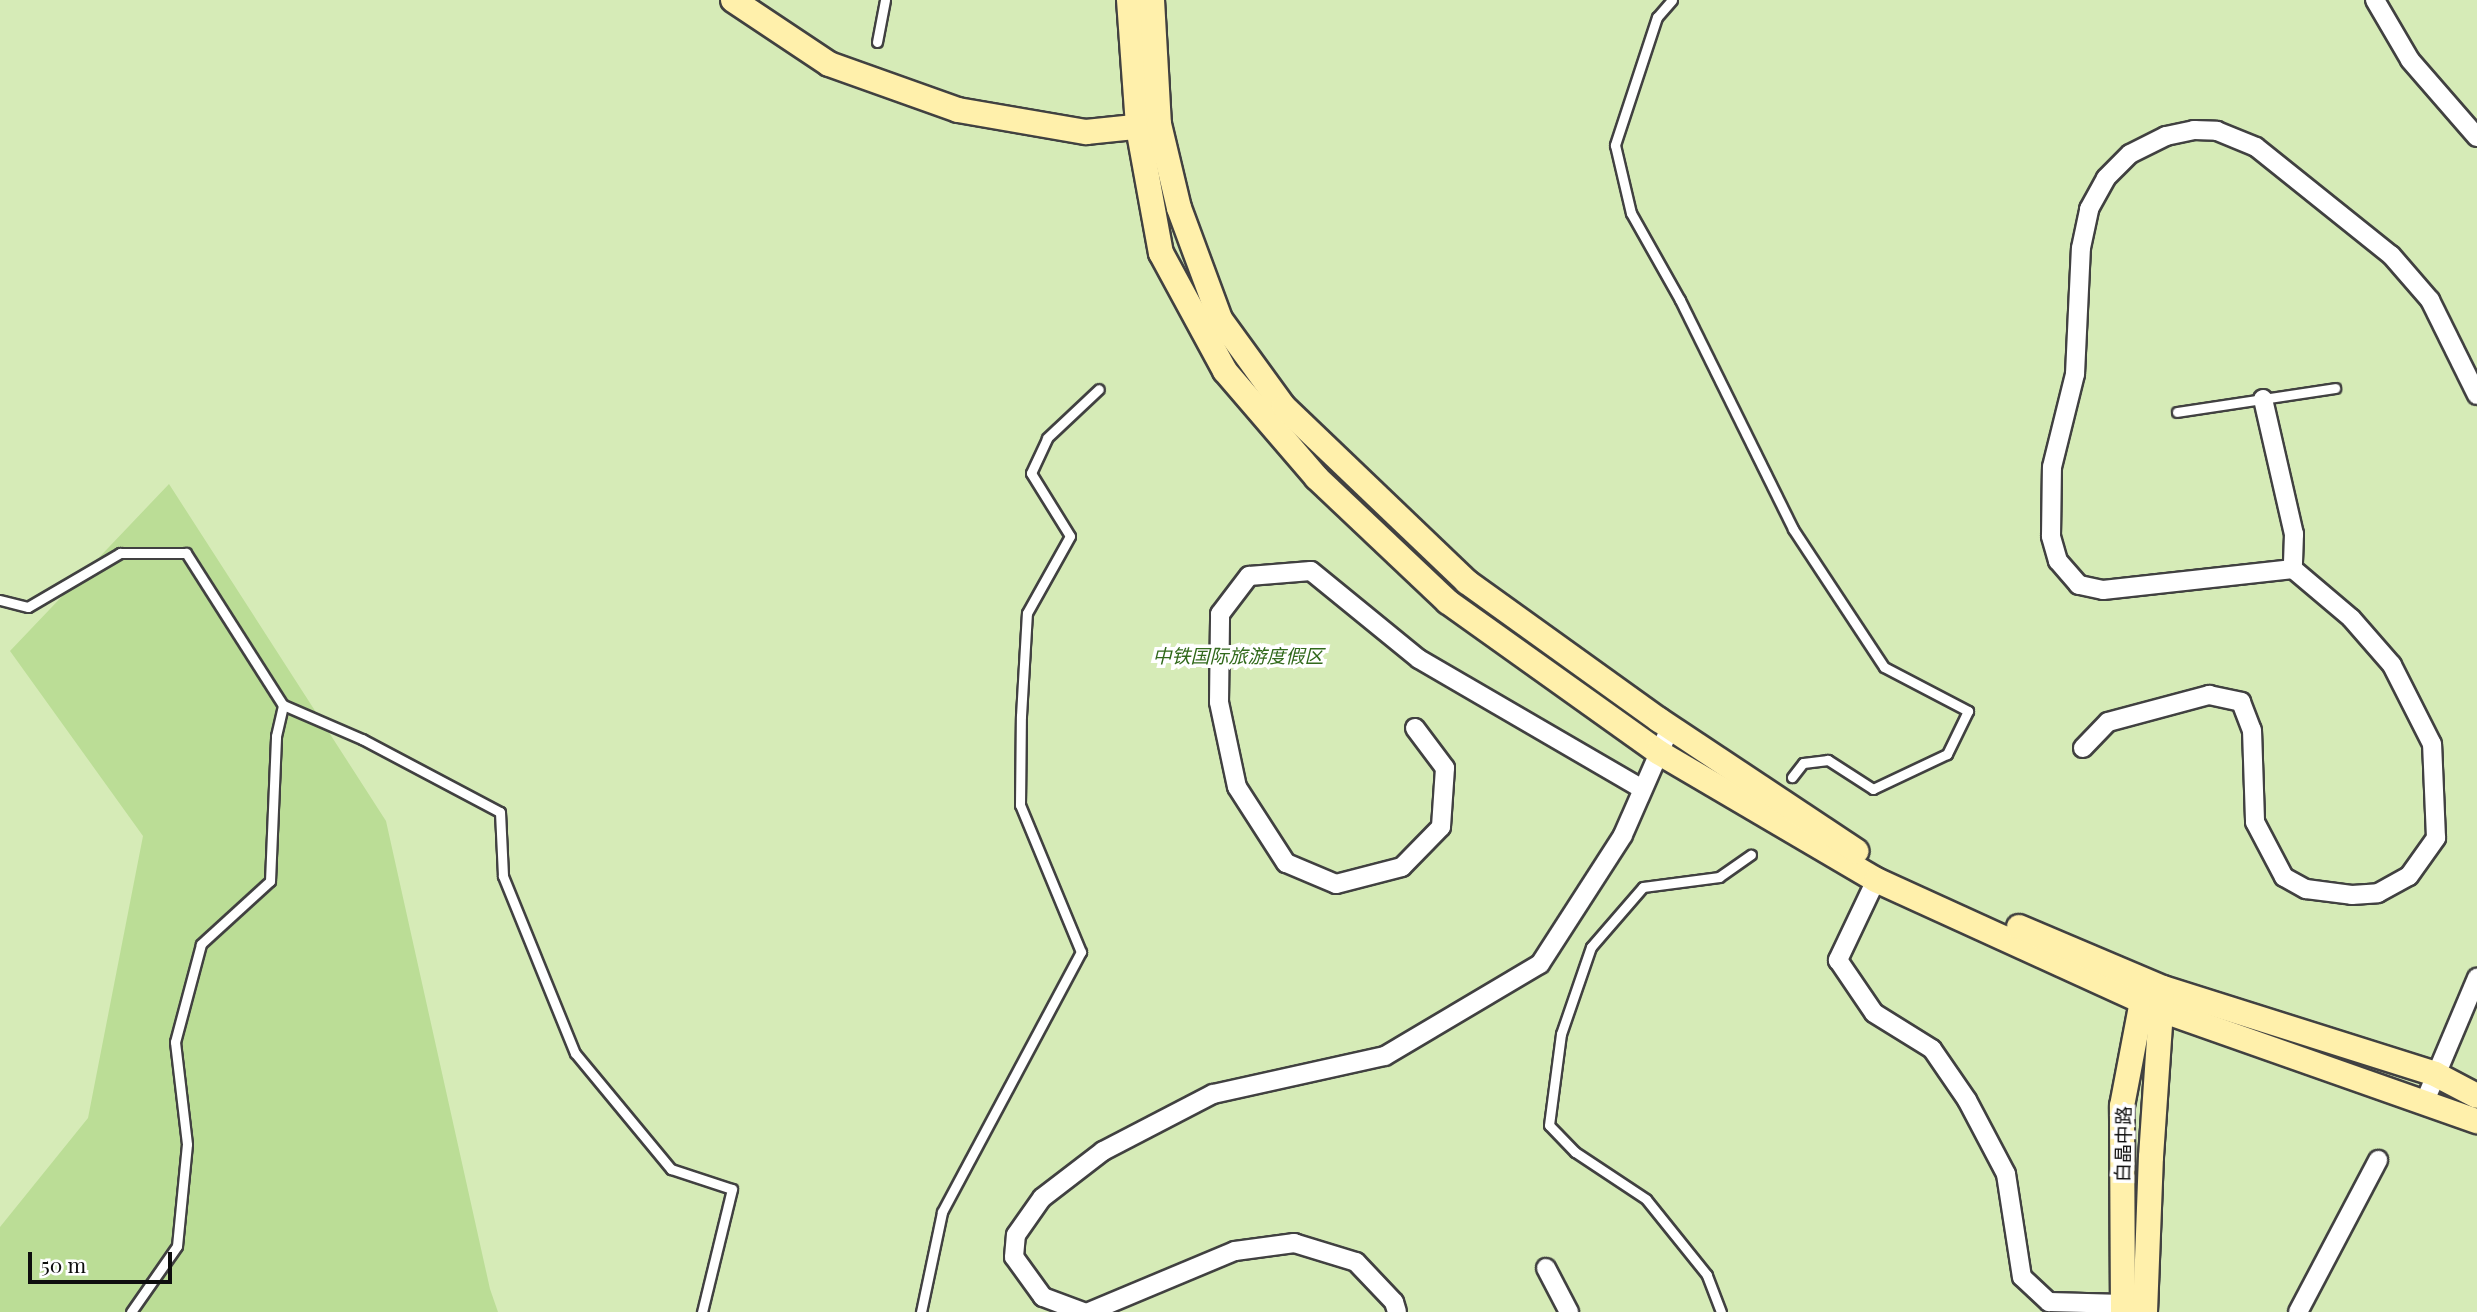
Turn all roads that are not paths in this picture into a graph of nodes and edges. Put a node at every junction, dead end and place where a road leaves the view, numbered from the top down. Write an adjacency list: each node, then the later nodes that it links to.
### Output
1 (733, 0): 8 (street)
2 (885, 0): 7 (lane)
3 (1129, 0): 8 (street)
4 (1152, 0): 8 (street)
5 (1672, 0): 22 (lane)
6 (2375, 0): 9 (street)
7 (877, 42)
8 (1149, 126): 19 (street); 21 (street)
9 (2477, 137)
10 (2335, 388): 13 (lane)
11 (1098, 389): 37 (lane)
12 (2477, 396): 15 (street)
13 (2263, 398): 14 (lane); 15 (street)
14 (2177, 412)
15 (2293, 569): 20 (street)
16 (0, 600): 17 (lane)
17 (283, 705): 35 (lane); 36 (lane)
18 (1415, 728): 23 (street)
19 (1670, 728): 21 (street); 27 (street)
20 (2082, 748)
21 (1658, 752): 23 (street); 25 (street)
22 (1792, 777)
23 (1642, 789): 38 (street)
24 (1751, 855): 42 (lane)
25 (1876, 880): 27 (street); 34 (street)
26 (2477, 978): 28 (street)
27 (2151, 994): 28 (street); 30 (street); 34 (street, 白晶中路)
28 (2435, 1074): 29 (street); 30 (street)
29 (2477, 1096)
30 (2425, 1101): 31 (street)
31 (2477, 1121)
32 (2378, 1160): 43 (street)
33 (1546, 1268): 41 (street)
34 (2131, 1309)
35 (131, 1312)
36 (702, 1312)
37 (921, 1312)
38 (1083, 1312)
39 (1089, 1312): 40 (street)
40 (1397, 1312)
41 (1569, 1312)
42 (1721, 1312)
43 (2298, 1312)

